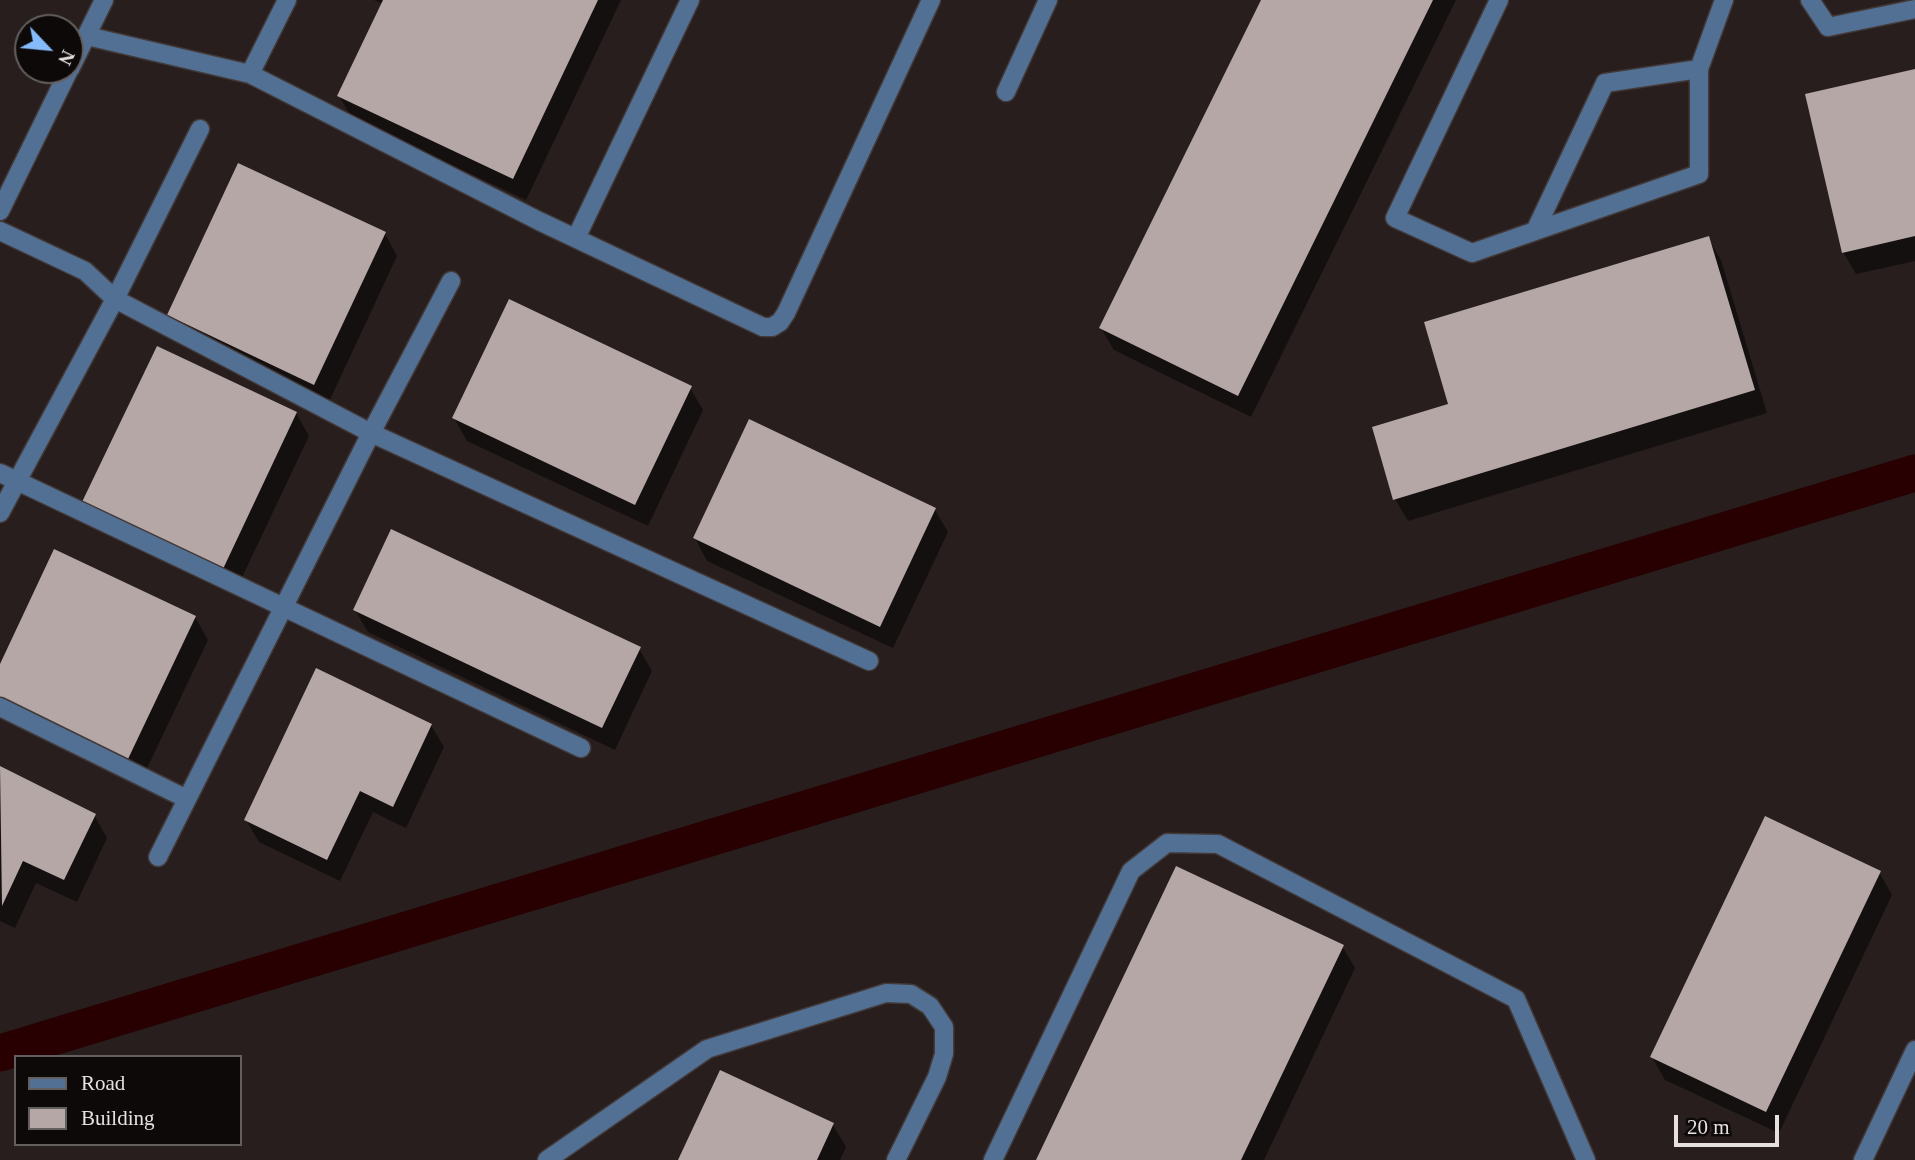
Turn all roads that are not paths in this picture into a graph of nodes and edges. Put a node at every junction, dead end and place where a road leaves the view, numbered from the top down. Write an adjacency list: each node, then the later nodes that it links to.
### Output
1 (104, 0): 10 (street)
2 (287, 0): 13 (street)
3 (690, 0): 20 (street)
4 (931, 0): 20 (street)
5 (1048, 0): 15 (street)
6 (1499, 0): 19 (street)
7 (1724, 0): 12 (street)
8 (1810, 0): 9 (street)
9 (1915, 9)
10 (86, 36): 11 (street); 13 (street)
11 (84, 40)
12 (1699, 69): 19 (street); 19 (street)
13 (250, 74): 20 (street)
14 (63, 84): 17 (street)
15 (1006, 92)
16 (200, 129): 22 (street)
17 (0, 211)
18 (0, 231): 22 (street)
19 (1535, 231)
20 (576, 238)
21 (451, 281): 23 (street)
22 (114, 299): 23 (street); 25 (street)
23 (371, 433): 27 (street); 28 (street)
24 (0, 473): 25 (street)
25 (18, 481): 26 (street); 27 (street)
26 (0, 513)
27 (283, 608): 30 (street); 31 (street)
28 (869, 660)
29 (0, 707): 31 (street)
30 (581, 748)
31 (187, 799): 32 (street)
32 (158, 857)
33 (1915, 1050): 38 (street)
34 (547, 1160): 35 (street)
35 (896, 1160)
36 (993, 1160): 37 (street)
37 (1587, 1160)
38 (1863, 1160)

